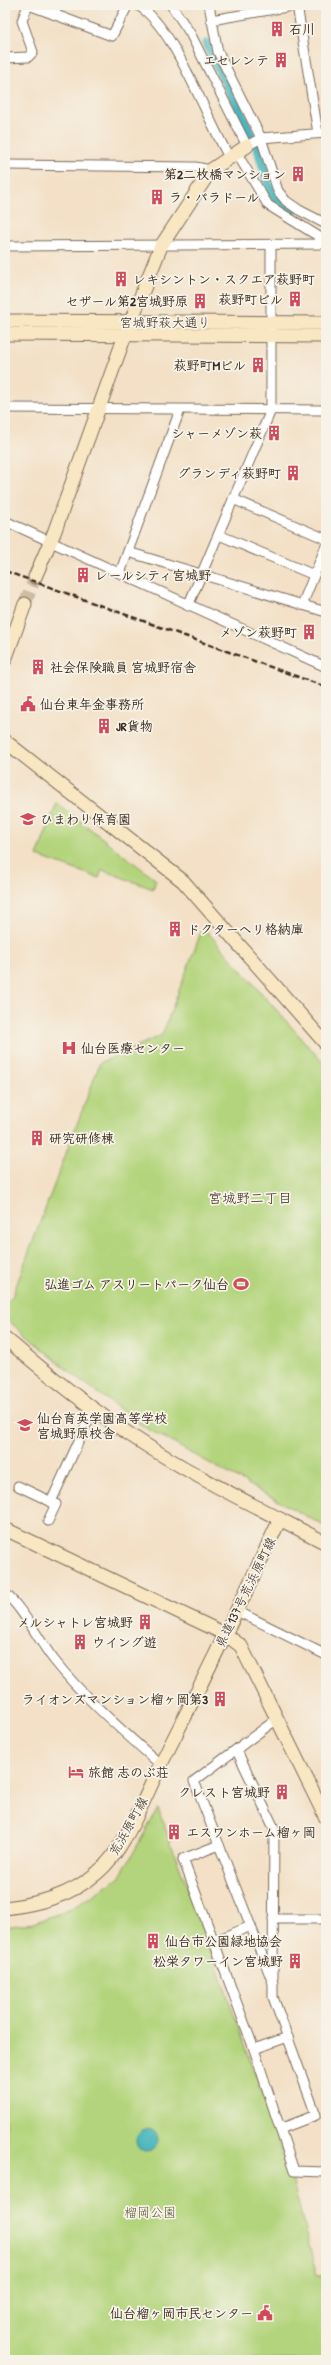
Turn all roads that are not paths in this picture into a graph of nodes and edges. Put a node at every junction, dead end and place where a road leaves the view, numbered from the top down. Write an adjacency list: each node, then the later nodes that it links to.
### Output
1 (29, 5): 9 (street); 11 (street)
2 (59, 5): 9 (street)
3 (128, 5): 9 (street)
4 (137, 5): 14 (street)
5 (171, 5): 14 (street)
6 (209, 5): 10 (street)
7 (298, 5): 8 (street); 12 (street)
8 (264, 8): 10 (street)
9 (53, 14)
10 (211, 20): 13 (street)
11 (5, 58)
12 (322, 133): 13 (street)
13 (260, 138): 14 (street); 17 (street)
14 (240, 150): 16 (street); 18 (street)
15 (5, 165): 16 (street)
16 (211, 170): 20 (street)
17 (326, 224)
18 (326, 243): 21 (street)
19 (5, 246): 20 (street)
20 (161, 246): 21 (street); 23 (street)
21 (271, 246): 25 (street)
22 (5, 321): 23 (street, 宮城野萩大通り)
23 (130, 322): 25 (street, 宮城野萩大通り); 27 (street)
24 (326, 323): 25 (street, 宮城野萩大通り)
25 (271, 329): 27 (street, 宮城野萩大通り); 28 (street, 宮城野萩大通り); 32 (street)
26 (5, 334): 27 (street, 宮城野萩大通り)
27 (125, 335): 30 (street)
28 (326, 336)
29 (5, 408): 30 (street)
30 (98, 408): 31 (street); 38 (street)
31 (180, 410): 32 (street); 40 (street)
32 (271, 410): 33 (street); 34 (street)
33 (326, 410)
34 (233, 499): 36 (street); 37 (street)
35 (5, 521): 38 (street)
36 (219, 536): 42 (street); 43 (street)
37 (326, 539)
38 (50, 542): 41 (street); 44 (street)
39 (326, 546): 42 (street)
40 (128, 552): 41 (street); 43 (street)
41 (120, 573): 47 (street)
42 (314, 575): 46 (street)
43 (201, 576): 46 (street); 47 (street)
44 (36, 577)
45 (25, 604): 49 (street)
46 (302, 605): 48 (street)
47 (188, 606): 50 (street)
48 (326, 612)
49 (5, 660)
50 (326, 667)
51 (5, 740): 52 (street)
52 (326, 1044)
53 (5, 1338): 54 (street)
54 (93, 1410): 56 (street); 57 (street)
55 (18, 1486): 56 (street)
56 (51, 1502): 58 (street)
57 (280, 1519): 60 (street); 62 (street, 県道137号荒浜原町線)
58 (48, 1521)
59 (5, 1529): 63 (street)
60 (326, 1543)
61 (5, 1593): 68 (street)
62 (237, 1611): 63 (street, 県道137号荒浜原町線); 64 (street)
63 (225, 1634): 65 (street, 県道137号荒浜原町線); 66 (street)
64 (326, 1656)
65 (210, 1665): 68 (street, 荒浜原町線)
66 (277, 1720): 67 (street); 69 (street)
67 (237, 1750): 70 (street); 72 (street)
68 (160, 1765): 71 (street, 荒浜原町線)
69 (326, 1818)
70 (219, 1845): 74 (street); 75 (street)
71 (5, 1908)
72 (273, 1919): 73 (street); 76 (street)
73 (326, 1919)
74 (251, 1926): 75 (street); 76 (street)
75 (214, 1941): 78 (street)
76 (273, 1983): 77 (street)
77 (288, 2037): 78 (street); 79 (street)
78 (254, 2049): 79 (street)
79 (280, 2129): 80 (street)
80 (326, 2172)

